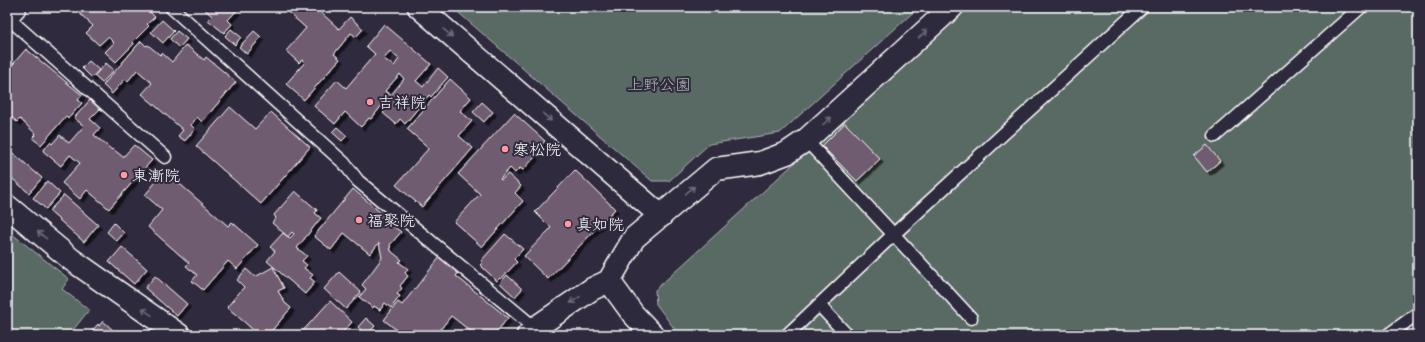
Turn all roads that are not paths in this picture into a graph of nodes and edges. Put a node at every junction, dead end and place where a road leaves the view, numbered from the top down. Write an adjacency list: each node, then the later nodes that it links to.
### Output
1 (15, 7): 7 (street)
2 (171, 7): 18 (lane)
3 (419, 7): 12 (street, one-way to 12)
4 (952, 7): 9 (street, one-way to 4)
5 (1142, 7): 13 (lane)
6 (1361, 7): 8 (lane)
7 (7, 16): 10 (lane)
8 (1215, 136)
9 (806, 140): 12 (street, one-way to 9); 13 (lane)
10 (165, 157)
11 (7, 206): 19 (street, one-way to 11)
12 (660, 216): 14 (street)
13 (894, 234): 15 (lane); 17 (lane)
14 (609, 280): 18 (street, one-way to 18); 20 (street)
15 (819, 305): 21 (lane); 22 (lane)
16 (1418, 313): 23 (lane)
17 (972, 318)
18 (531, 331)
19 (179, 335)
20 (653, 335)
21 (787, 335)
22 (848, 335)
23 (1388, 335)

